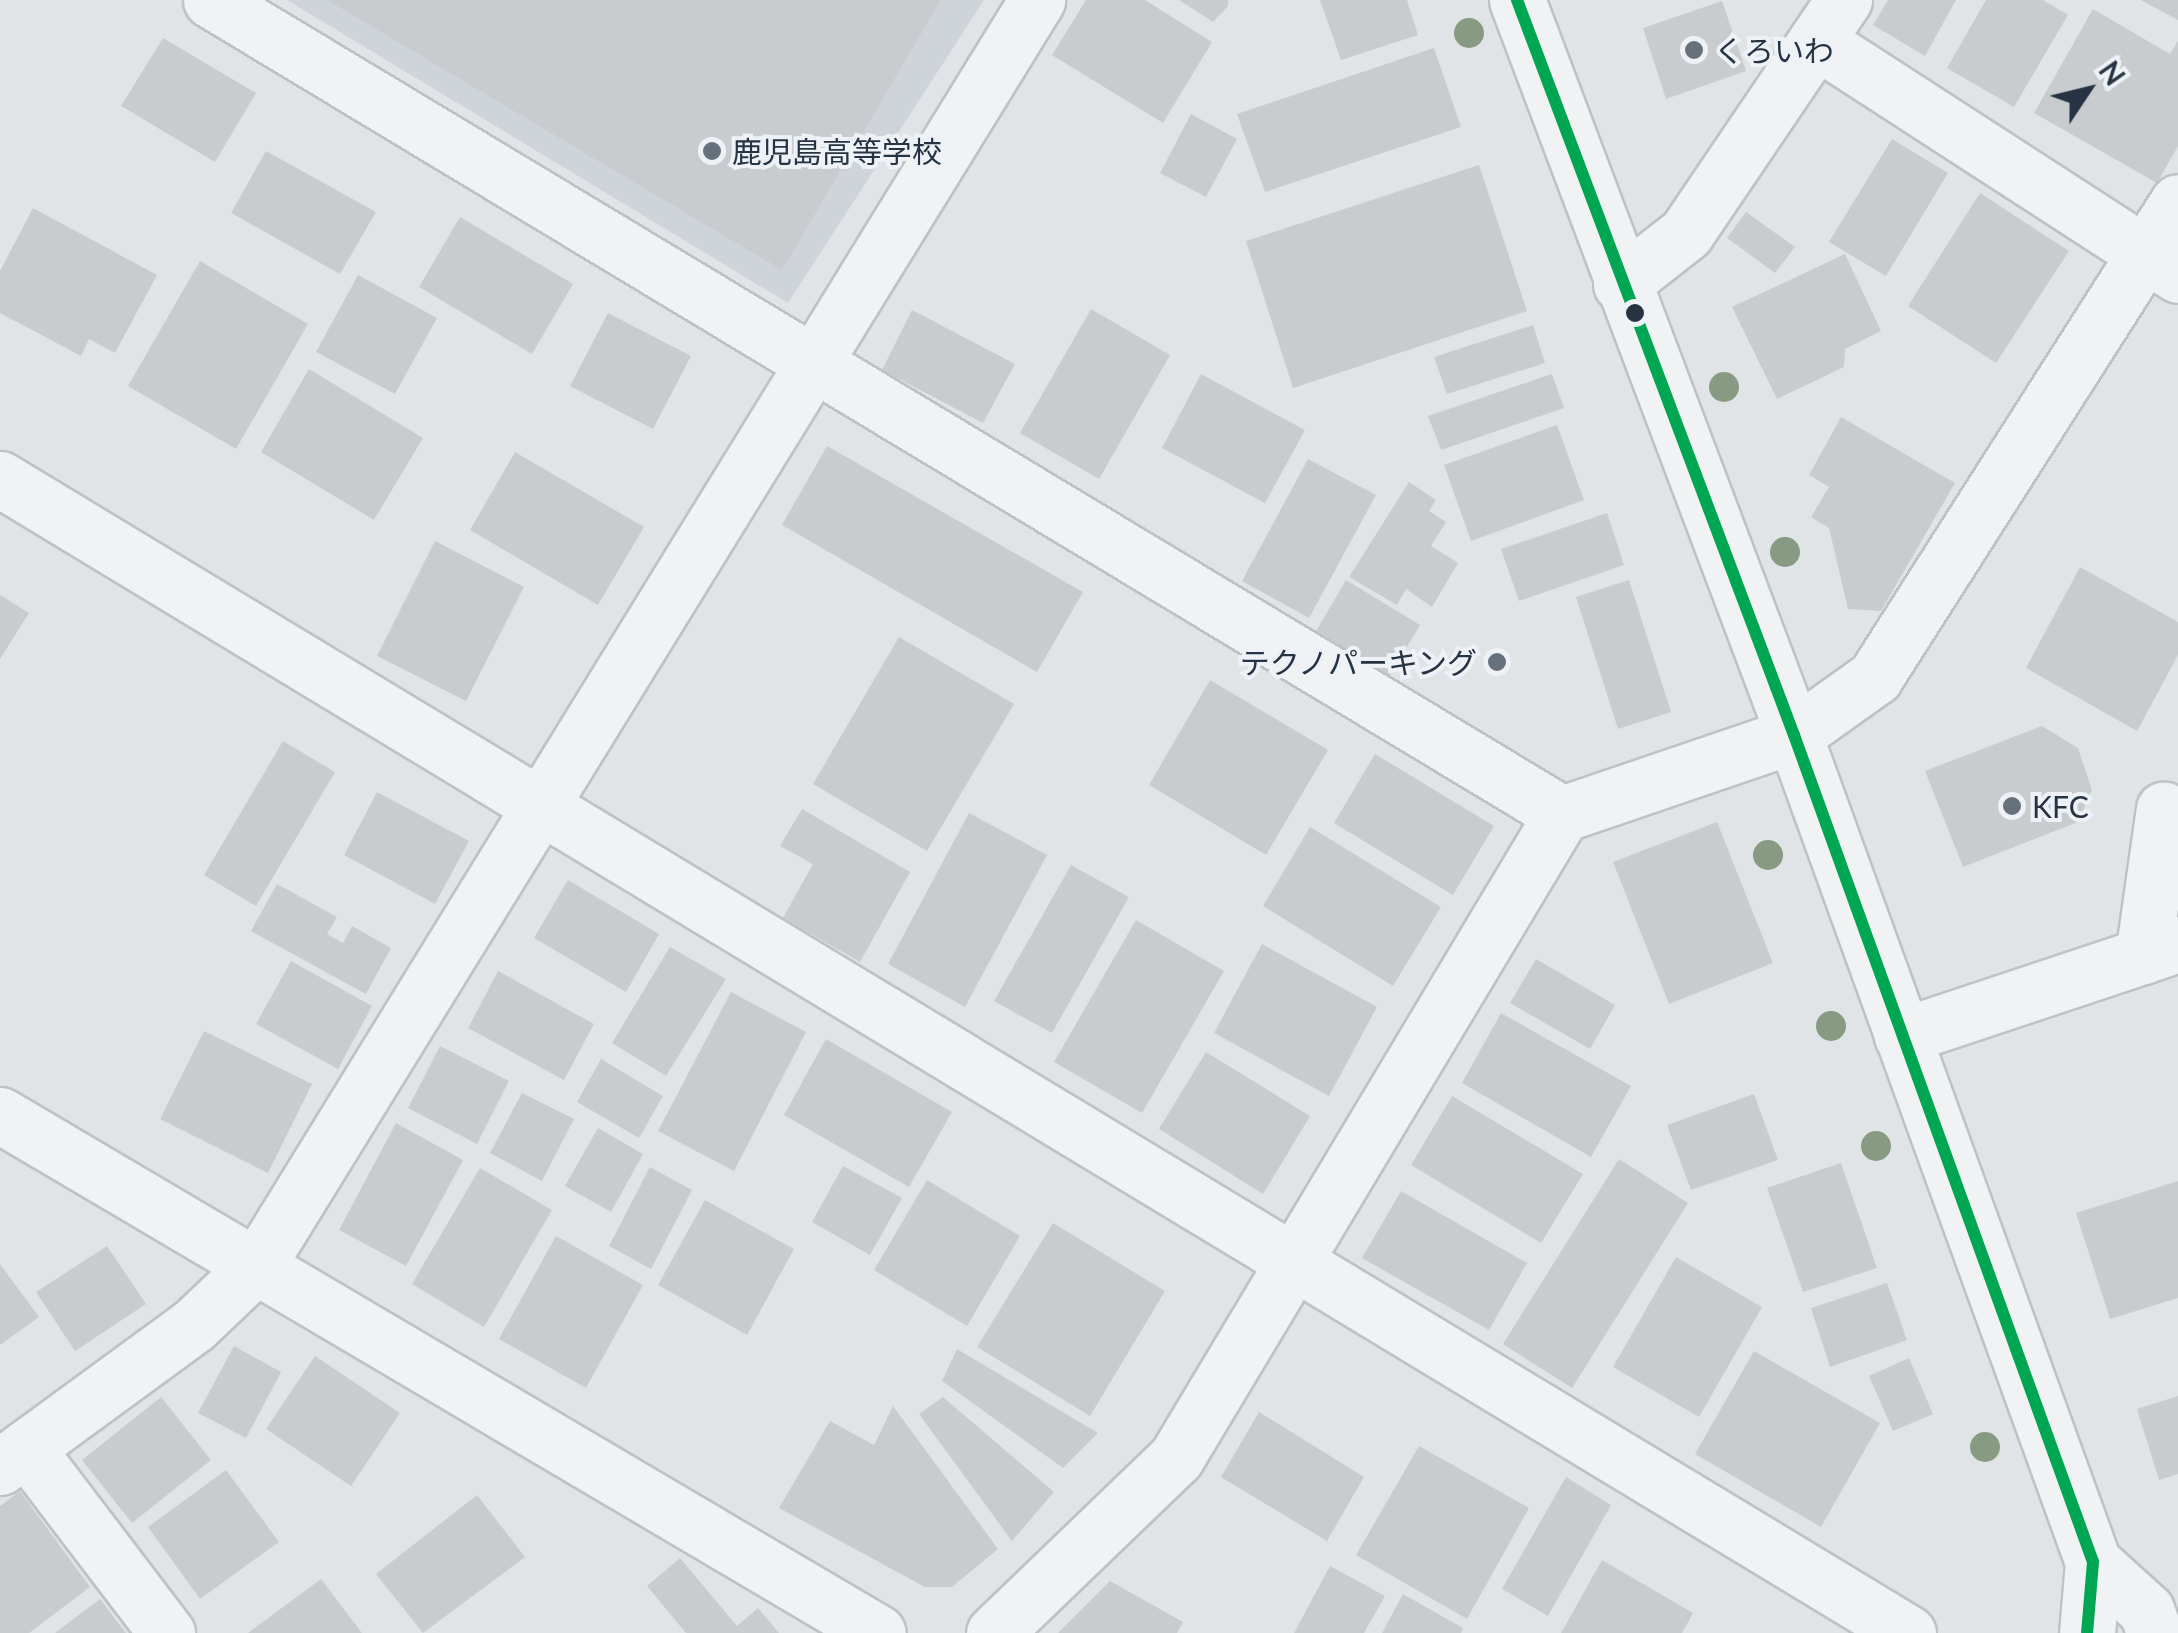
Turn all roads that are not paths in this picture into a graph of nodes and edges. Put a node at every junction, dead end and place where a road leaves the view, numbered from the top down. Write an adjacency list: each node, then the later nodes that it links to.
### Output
1 (211, 0): 8 (street)
2 (1037, 0): 8 (street)
3 (1517, 0): 7 (street)
4 (1831, 21): 6 (street); 7 (street)
5 (2178, 202): 6 (street)
6 (2162, 265): 10 (street)
7 (1621, 284): 10 (street)
8 (814, 366): 12 (street); 13 (street)
9 (0, 479): 12 (street)
10 (1794, 735): 13 (street); 15 (street)
11 (2164, 808): 14 (street)
12 (540, 810): 17 (street); 18 (street)
13 (1562, 814): 18 (street)
14 (2160, 950): 15 (street)
15 (1902, 1036): 20 (street)
16 (0, 1115): 17 (street)
17 (258, 1264): 19 (street); 22 (street)
18 (1298, 1264): 23 (street); 24 (street)
19 (13, 1457): 21 (street)
20 (2093, 1562): 25 (street); 26 (street)
21 (167, 1633)
22 (878, 1633)
23 (994, 1633)
24 (1908, 1633)
25 (2087, 1633)
26 (2154, 1633)

